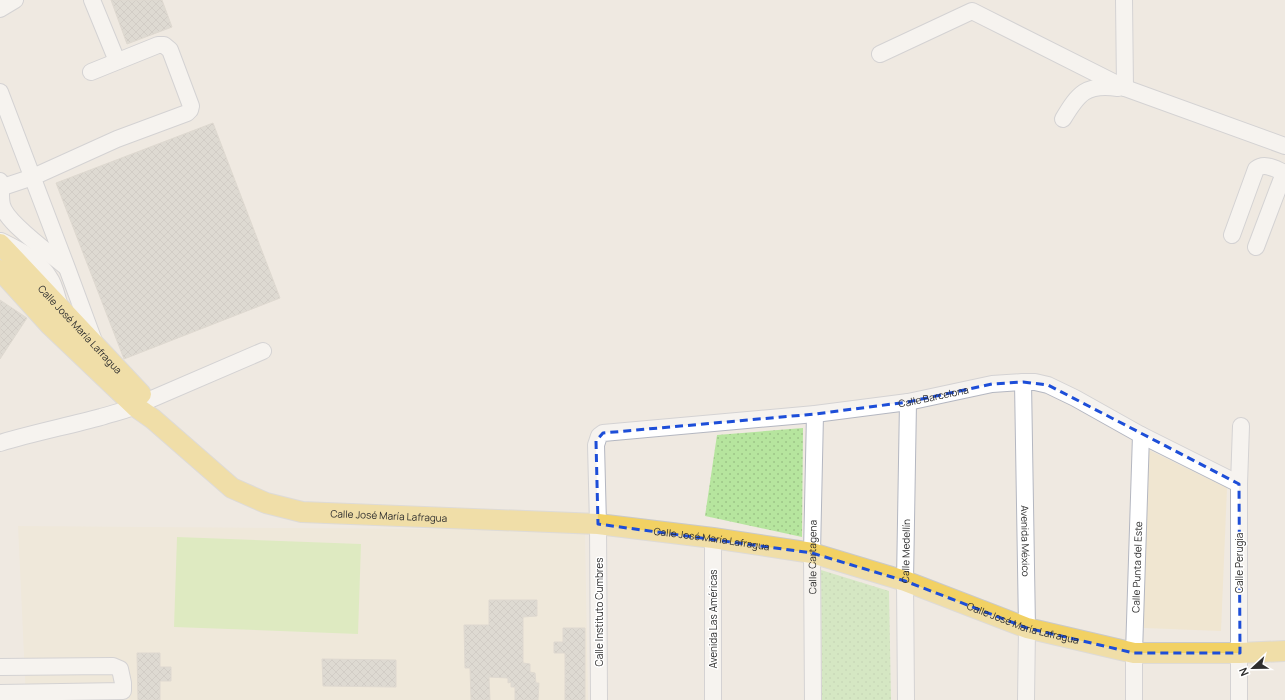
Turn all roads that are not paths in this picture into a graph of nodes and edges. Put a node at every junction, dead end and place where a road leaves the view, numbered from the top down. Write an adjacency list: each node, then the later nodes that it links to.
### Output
1 (15, 0): 4 (street)
2 (92, 0): 6 (street)
3 (1124, 0): 8 (street)
4 (0, 9)
5 (880, 54): 8 (street)
6 (117, 60): 7 (street); 13 (street)
7 (91, 72)
8 (1125, 88): 10 (street); 11 (street)
9 (0, 92): 13 (street)
10 (1063, 119)
11 (1285, 146)
12 (1284, 173): 15 (street); 18 (street)
13 (33, 177): 14 (street); 19 (street)
14 (1, 185): 19 (street)
15 (1232, 235)
16 (0, 240): 21 (street)
17 (0, 244): 21 (main road, Calle José María Lafragua)
18 (1256, 247)
19 (67, 268): 22 (street)
20 (0, 270): 26 (main road, Calle José María Lafragua)
21 (61, 310): 22 (main road, Calle José María Lafragua)
22 (95, 346): 26 (main road, Calle José María Lafragua)
23 (263, 351): 26 (street)
24 (1023, 382): 25 (street, Calle Barcelona); 30 (street, Calle Barcelona); 37 (street, Avenida México)
25 (908, 402): 27 (street, Calle Barcelona); 36 (street, Calle Medellín)
26 (146, 409): 31 (street); 33 (main road, Calle José María Lafragua)
27 (815, 414): 29 (street, Calle Barcelona); 35 (street, Calle Cartagena)
28 (1241, 426): 32 (street, Calle Perugia)
29 (603, 433): 33 (street, Calle Instituto Cumbres)
30 (1141, 435): 32 (street, Calle Barcelona); 39 (street, Calle Punta del Este)
31 (0, 443)
32 (1239, 484): 40 (street, Calle Perugia)
33 (598, 524): 34 (main road, Calle José María Lafragua); 46 (street, Calle Instituto Cumbres)
34 (713, 538): 35 (main road, Calle José María Lafragua); 47 (street, Avenida Las Américas)
35 (812, 553): 36 (main road, Calle José María Lafragua); 48 (street, Calle Cartagena)
36 (905, 581): 37 (main road, Calle José María Lafragua); 49 (street, Calle Medellín)
37 (1027, 628): 39 (main road, Calle José María Lafragua); 50 (street, Avenida México)
38 (1285, 651): 40 (main road, Calle José María Lafragua)
39 (1134, 653): 40 (main road, Calle José María Lafragua); 51 (street, Calle Punta del Este)
40 (1240, 653): 52 (street, Calle Perugia)
41 (0, 667): 42 (street)
42 (30, 667): 44 (street); 45 (street)
43 (0, 693): 44 (street)
44 (32, 696): 45 (street)
45 (123, 696)
46 (600, 700)
47 (713, 700)
48 (814, 700)
49 (906, 700)
50 (1026, 700)
51 (1134, 700)
52 (1239, 700)

